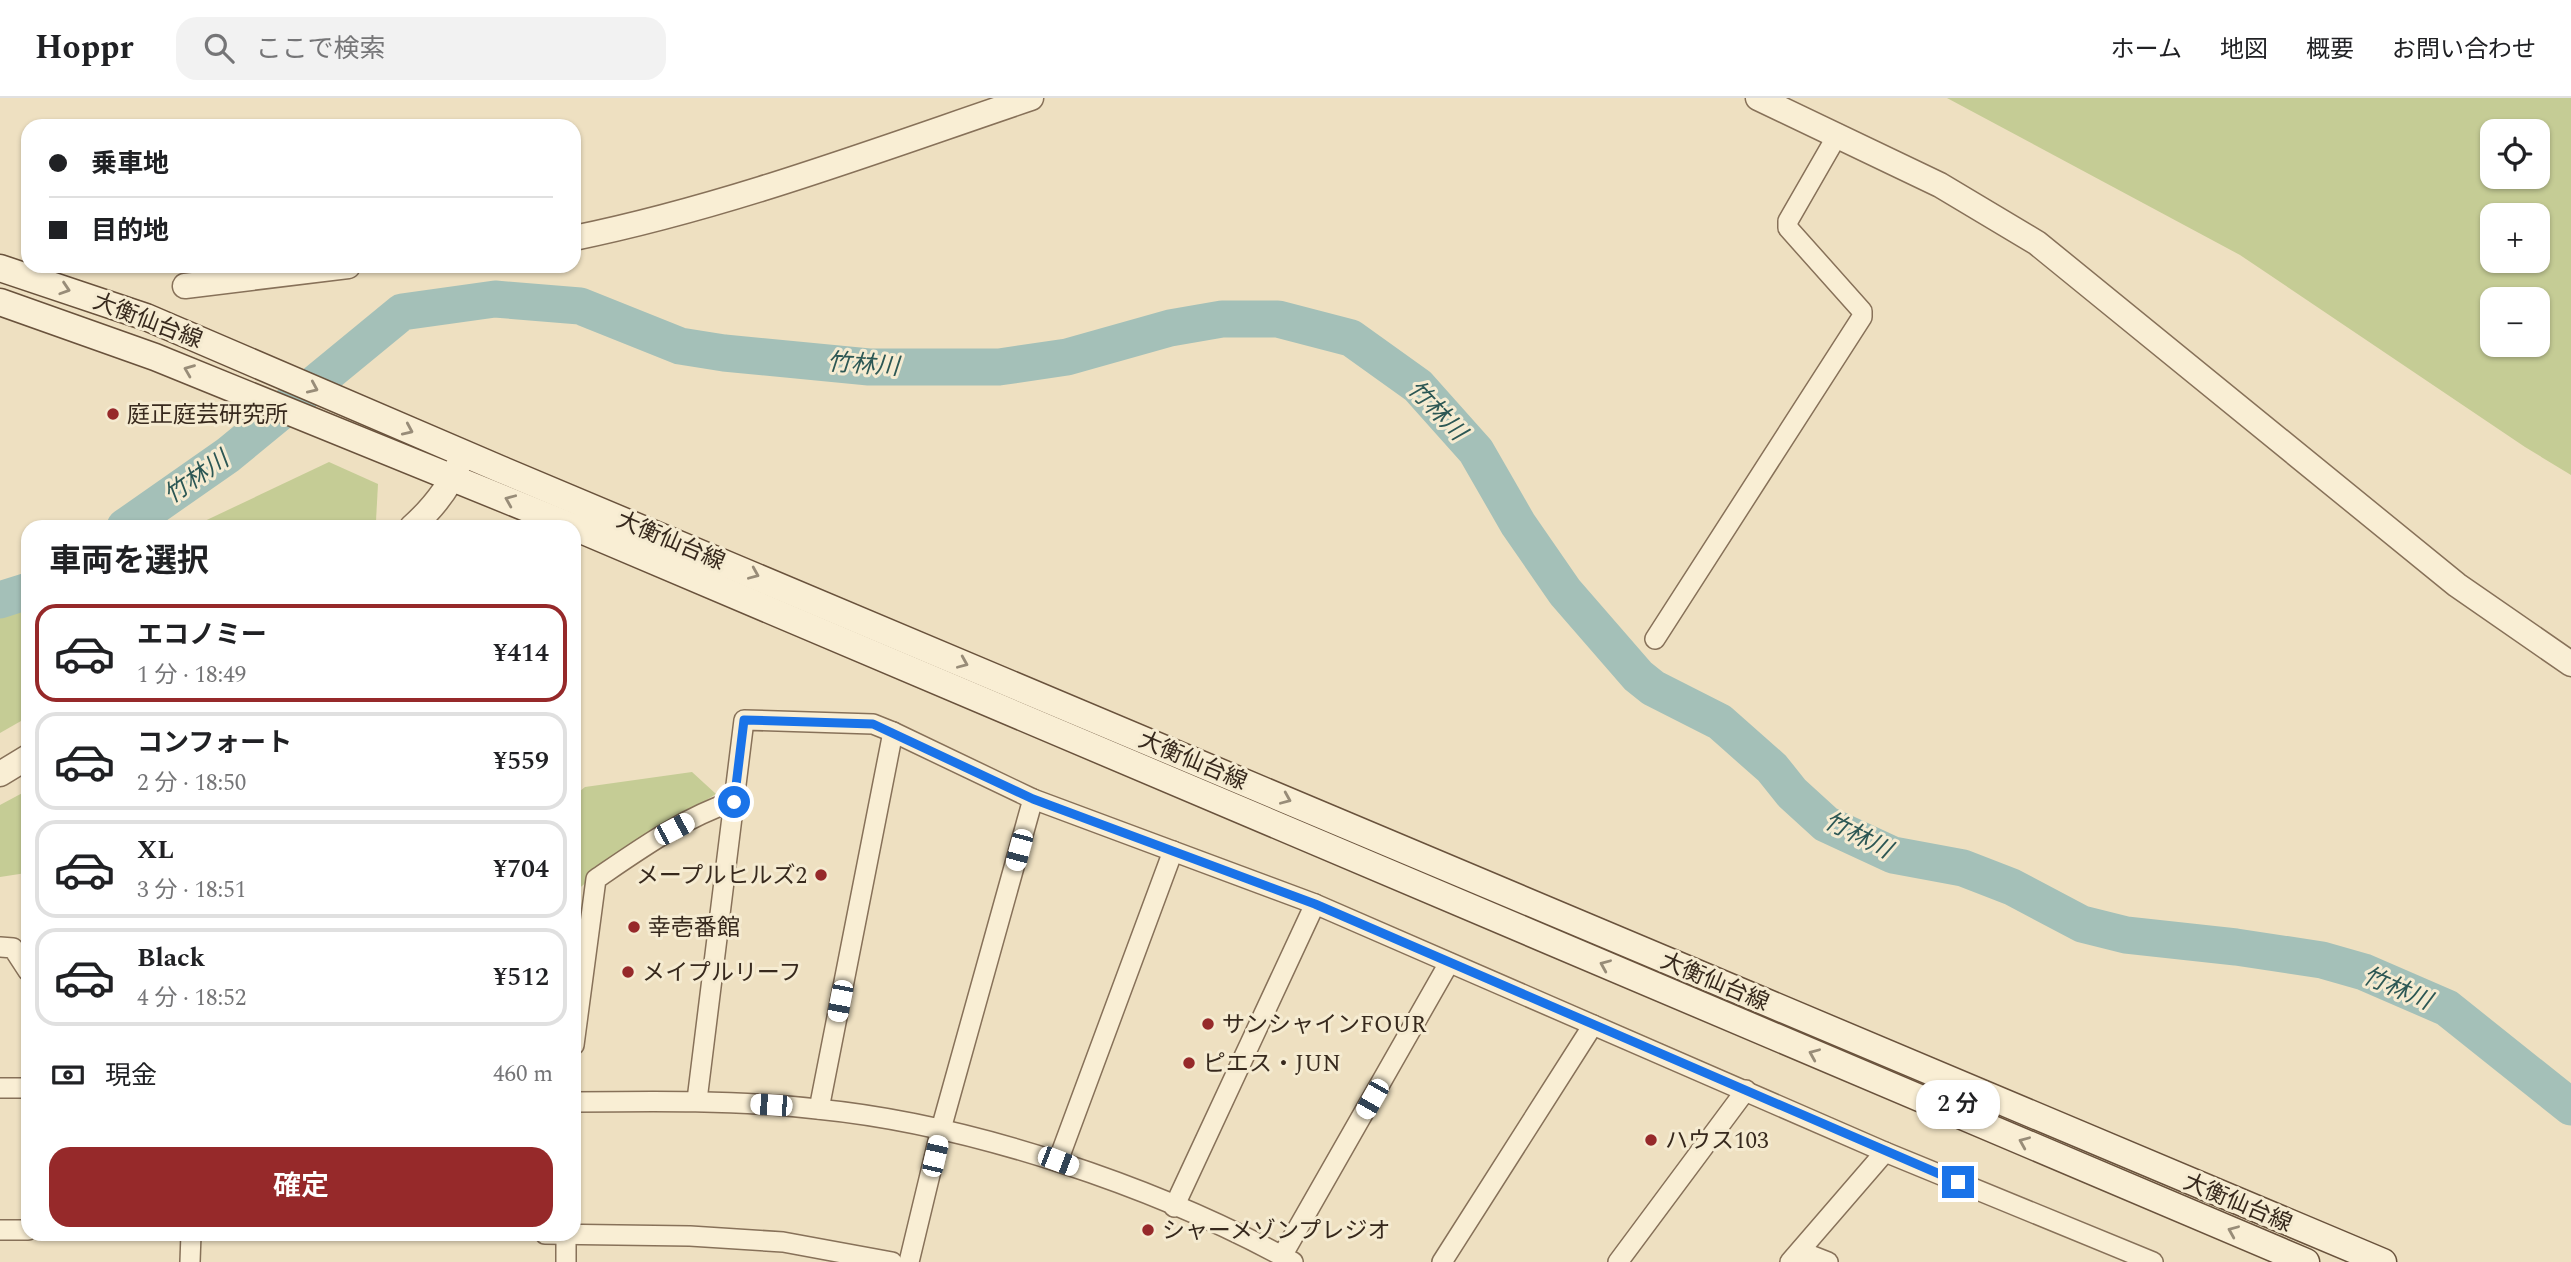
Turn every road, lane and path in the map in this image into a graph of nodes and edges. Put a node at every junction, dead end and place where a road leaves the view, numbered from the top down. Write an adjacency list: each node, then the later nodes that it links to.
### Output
1 (1031, 98): 4 (street)
2 (1758, 98): 3 (street)
3 (1838, 134): 14 (street); 15 (street)
4 (581, 237)
5 (0, 268): 9 (main road, 大衡仙台線, one-way to 9)
6 (291, 273): 7 (street)
7 (185, 286)
8 (0, 302): 10 (main road, 大衡仙台線, one-way to 8)
9 (463, 453): 10 (street); 43 (main road, 大衡仙台線, one-way to 43)
10 (453, 478): 11 (street); 12 (main road, 大衡仙台線, one-way to 10)
11 (420, 520)
12 (556, 520)
13 (581, 530): 54 (main road, 大衡仙台線, one-way to 13)
14 (1655, 639)
15 (2571, 664)
16 (892, 732): 19 (street); 20 (street); 33 (street)
17 (21, 761): 18 (street)
18 (0, 774)
19 (1033, 799): 21 (street); 34 (street)
20 (734, 802): 26 (street); 31 (street)
21 (1173, 851): 22 (street); 36 (street)
22 (1315, 904): 25 (street); 37 (street)
23 (0, 947): 24 (street)
24 (21, 960)
25 (1449, 963): 27 (street); 45 (street)
26 (581, 992)
27 (1593, 1025): 30 (street); 50 (street)
28 (0, 1088): 29 (street)
29 (21, 1088)
30 (1746, 1090): 35 (street); 51 (street)
31 (697, 1100): 32 (street); 33 (street)
32 (581, 1102)
33 (819, 1109): 34 (street)
34 (941, 1129): 36 (street); 49 (street)
35 (1885, 1152): 44 (street); 53 (street)
36 (1058, 1161): 37 (street)
37 (1174, 1207): 45 (street)
38 (0, 1230): 39 (street)
39 (21, 1230)
40 (581, 1234): 48 (street)
41 (191, 1241): 46 (street)
42 (566, 1241): 47 (street)
43 (2336, 1253): 55 (main road, 大衡仙台線)
44 (1795, 1256): 52 (street)
45 (1288, 1259)
46 (190, 1262)
47 (566, 1262)
48 (892, 1262)
49 (909, 1262)
50 (1442, 1262)
51 (1618, 1262)
52 (1828, 1262)
53 (2153, 1262)
54 (2306, 1262)
55 (2383, 1262)

